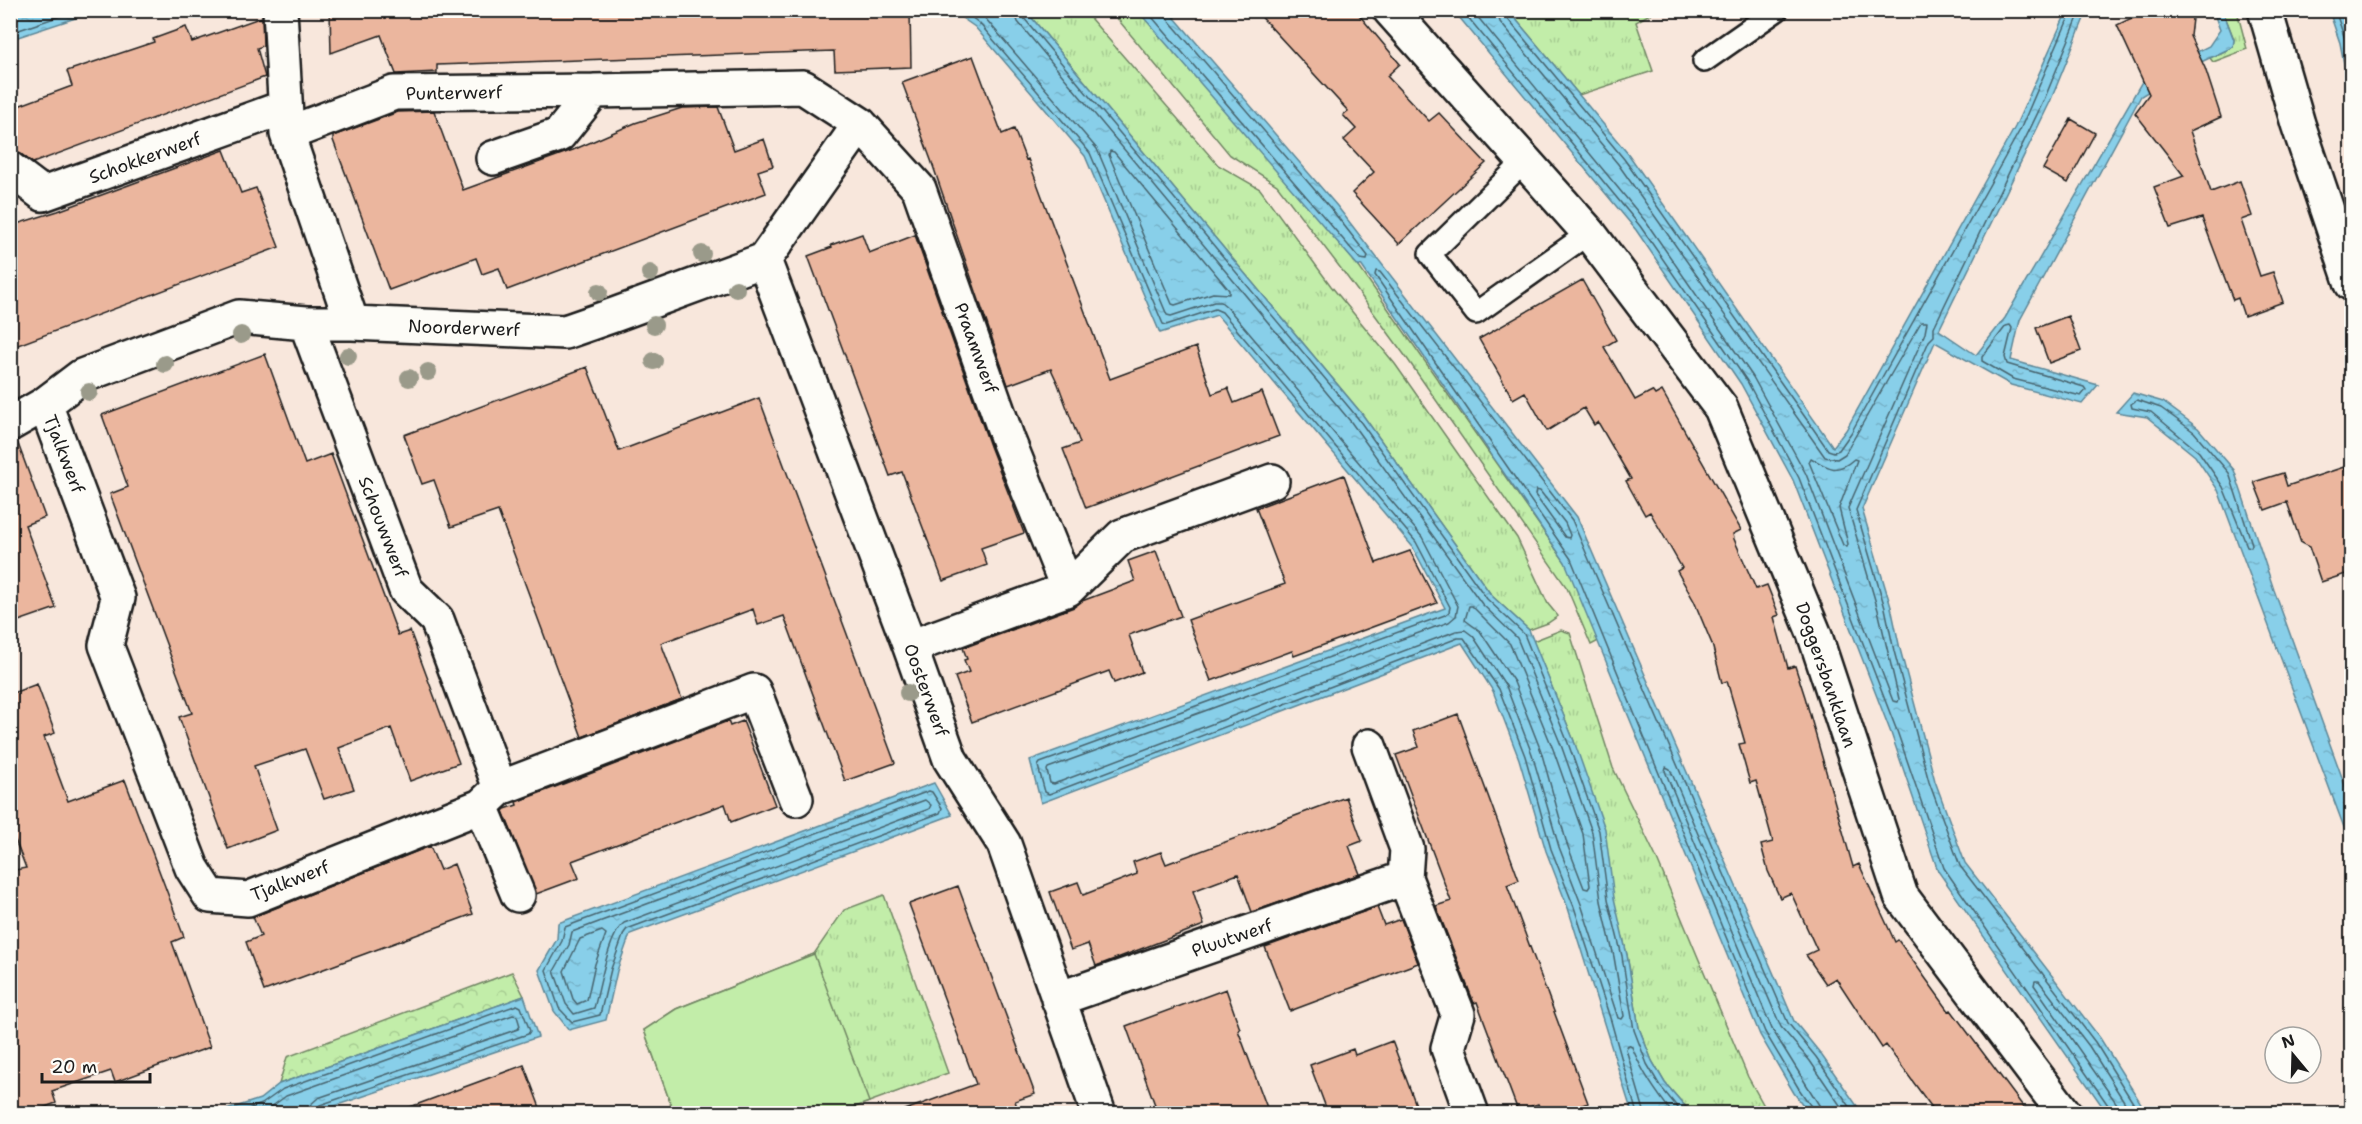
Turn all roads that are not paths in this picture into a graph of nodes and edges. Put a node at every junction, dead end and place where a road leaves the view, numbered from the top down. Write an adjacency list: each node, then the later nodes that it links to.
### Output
1 (280, 10): 8 (street)
2 (1390, 10): 12 (street, Doggersbanklaan)
3 (1777, 10): 6 (lane)
4 (2265, 10): 10 (street)
5 (2284, 10): 10 (street)
6 (1704, 61)
7 (594, 91): 8 (street, Punterwerf); 9 (street, Punterwerf); 11 (street)
8 (286, 121): 13 (street, Schokkerwerf); 18 (street)
9 (860, 124): 15 (street); 22 (street, Praamwerf)
10 (2298, 124): 16 (street)
11 (493, 158)
12 (1526, 160): 14 (street, Doggersbanklaan); 14 (lane)
13 (10, 169)
14 (1588, 233): 32 (street, Doggersbanklaan)
15 (764, 260): 18 (street, Noorderwerf); 23 (street, Oosterwerf)
16 (2352, 284)
17 (306, 323): 18 (street, Noorderwerf); 19 (street, Noorderwerf); 25 (street, Schouwwerf)
18 (352, 323)
19 (45, 404): 20 (street, Noorderwerf); 25 (street, Tjalkwerf)
20 (10, 423)
21 (1272, 481): 22 (street)
22 (1068, 589): 23 (street)
23 (910, 647): 29 (street, Oosterwerf)
24 (1368, 746): 27 (street)
25 (491, 797): 26 (street, Tjalkwerf); 28 (street, Schouwwerf)
26 (796, 799)
27 (1405, 878): 29 (street, Pluutwerf); 31 (street)
28 (518, 895)
29 (1058, 999): 30 (street, Oosterwerf)
30 (1099, 1113)
31 (1472, 1113)
32 (2065, 1113)

